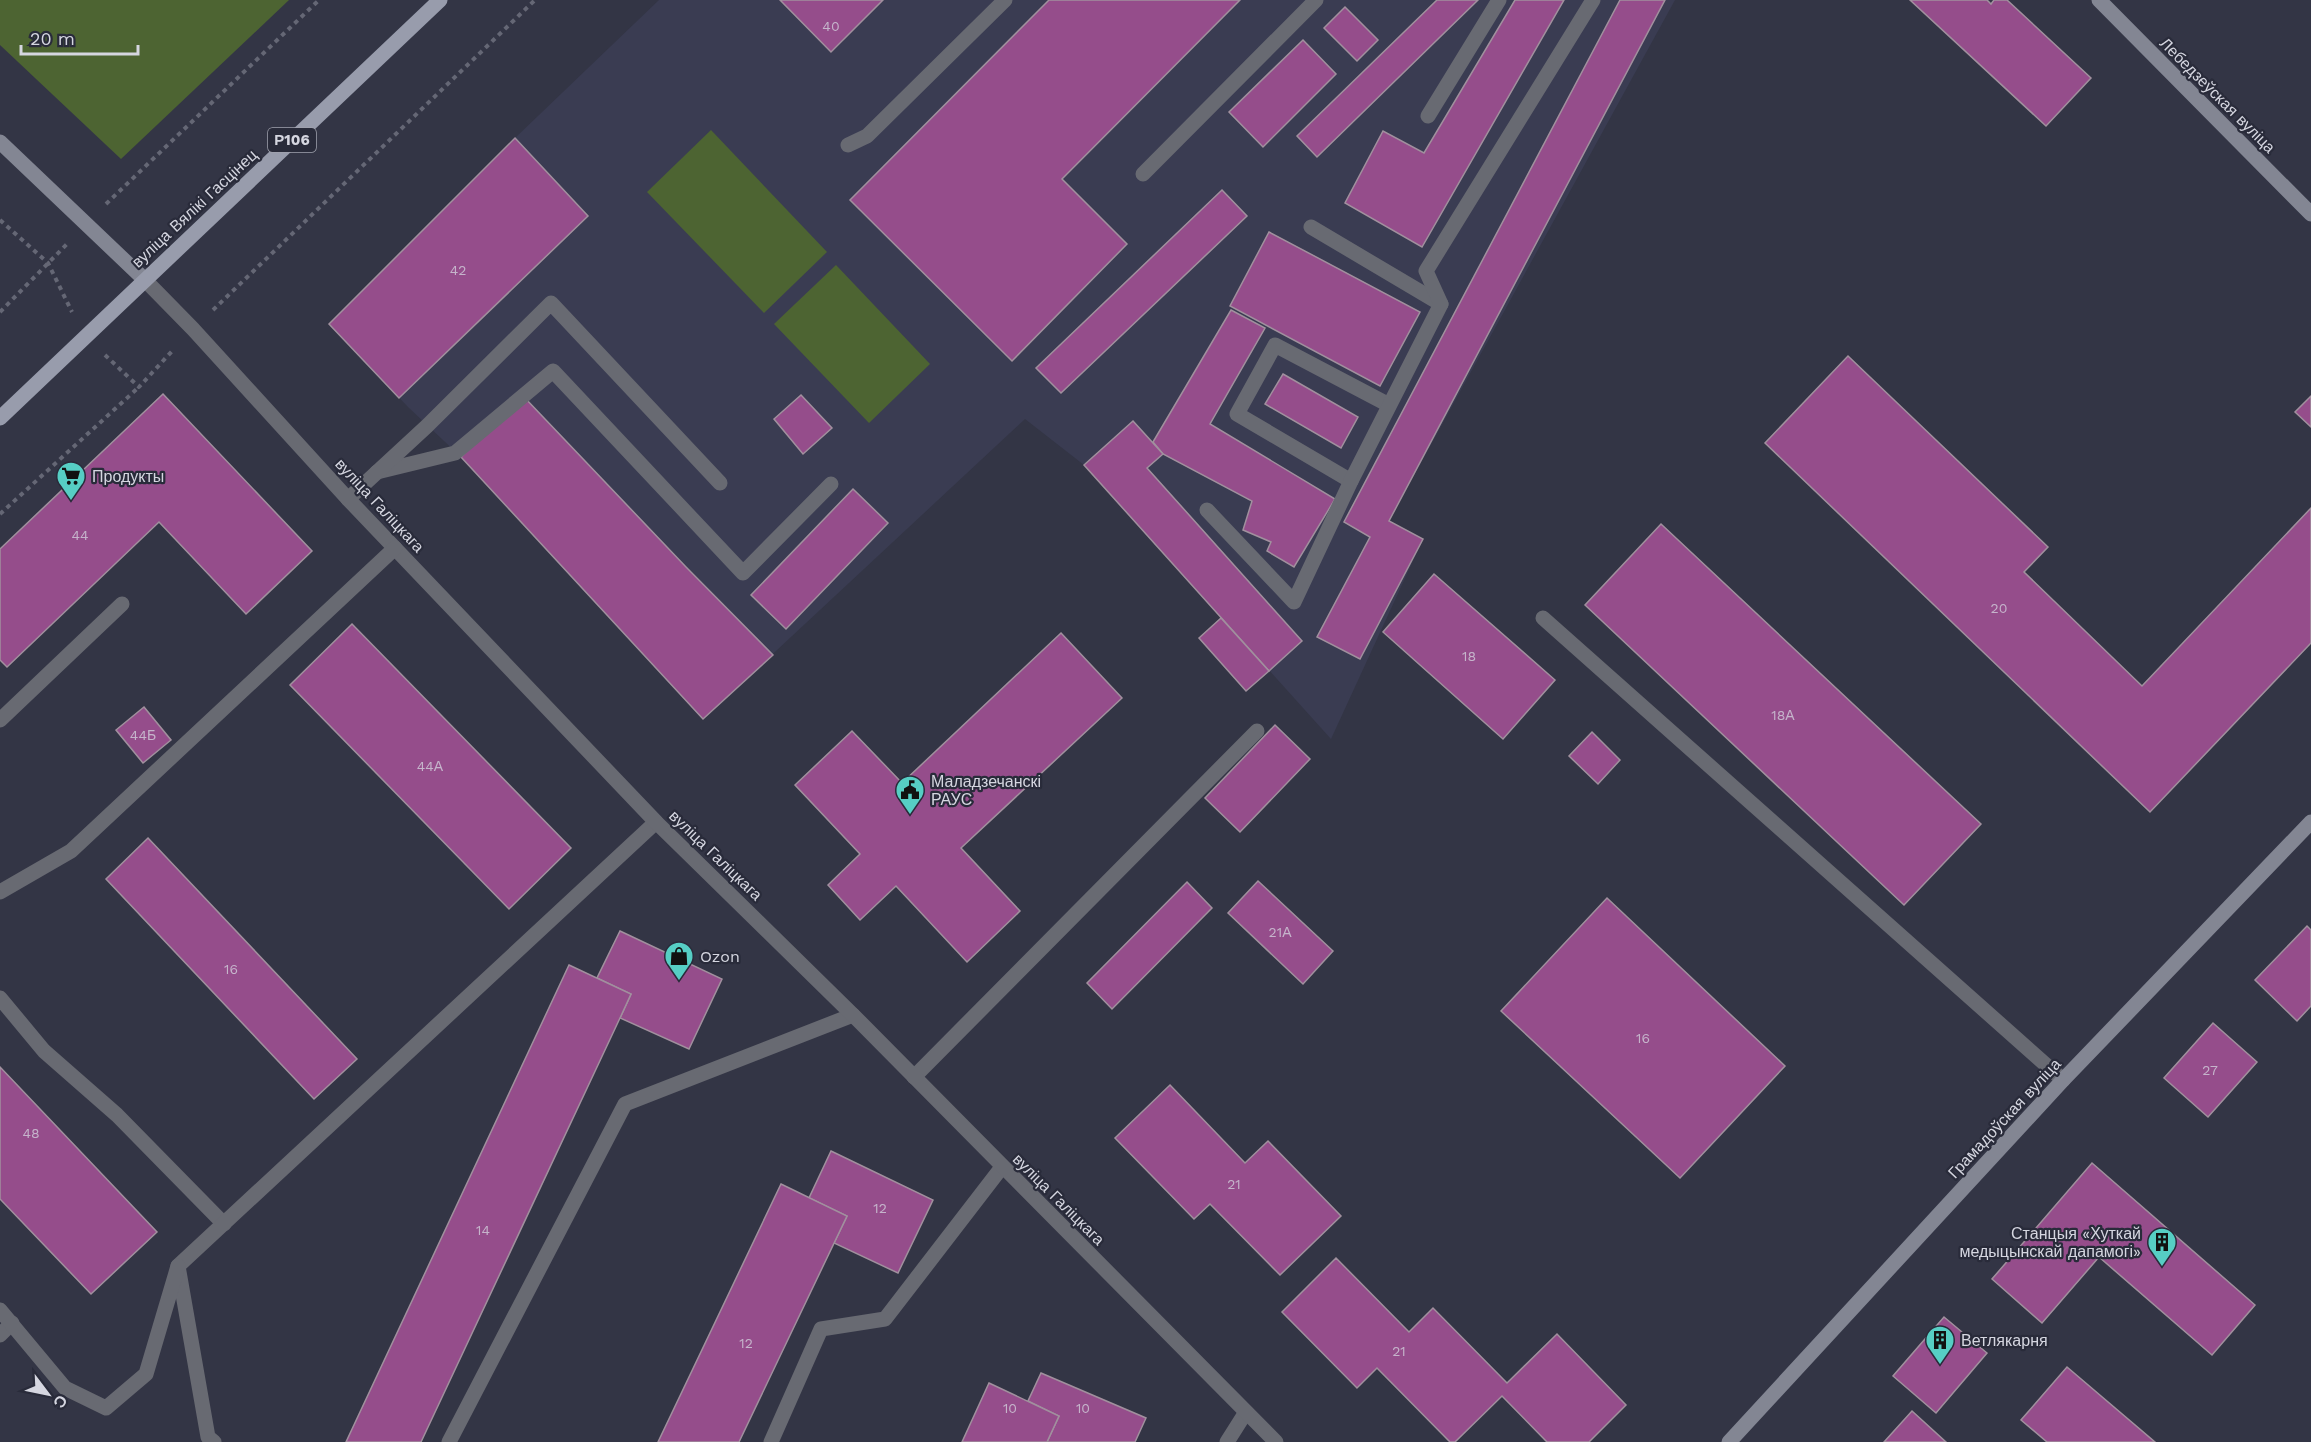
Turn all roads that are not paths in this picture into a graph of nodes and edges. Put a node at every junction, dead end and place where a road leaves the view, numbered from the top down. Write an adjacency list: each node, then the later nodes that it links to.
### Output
1 (440, 0): 13 (main road, вуліца Вялікі Гасцінец / Р106)
2 (1005, 0): 9 (street)
3 (1316, 0): 10 (street)
4 (1499, 0): 7 (street)
5 (1593, 0): 14 (street)
6 (2100, 0): 11 (street, Лебедзеўская вуліца)
7 (1428, 116)
8 (0, 142): 13 (street)
9 (848, 145)
10 (1143, 174)
11 (2311, 214)
12 (1311, 226): 14 (street)
13 (145, 280): 16 (main road, вуліца Вялікі Гасцінец / Р106); 21 (street, вуліца Галіцкага)
14 (1441, 304): 15 (street)
15 (1389, 405): 18 (street); 18 (street)
16 (0, 418)
17 (377, 472): 19 (street); 20 (street); 21 (street)
18 (1352, 481): 22 (street)
19 (720, 483)
20 (831, 484)
21 (348, 499): 23 (street, вуліца Галіцкага)
22 (1208, 510)
23 (395, 548): 28 (street, вуліца Галіцкага); 30 (street)
24 (122, 604): 26 (street)
25 (1543, 618): 34 (street)
26 (0, 720)
27 (1257, 731): 33 (street)
28 (656, 822): 32 (street, вуліца Галіцкага); 36 (street)
29 (2311, 822): 34 (street, Грамадоўская вуліца)
30 (0, 892)
31 (0, 998): 36 (street)
32 (853, 1015): 33 (street, вуліца Галіцкага); 43 (street)
33 (914, 1077): 35 (street, вуліца Галіцкага)
34 (2063, 1080): 47 (street, Грамадоўская вуліца)
35 (1002, 1167): 41 (street, вуліца Галіцкага); 44 (street)
36 (224, 1224): 37 (street)
37 (178, 1266): 39 (street); 42 (street)
38 (0, 1310): 39 (street)
39 (12, 1323): 40 (street)
40 (0, 1335)
41 (1246, 1412): 45 (street); 46 (street, вуліца Галіцкага)
42 (214, 1442)
43 (450, 1442)
44 (771, 1442)
45 (1227, 1442)
46 (1276, 1442)
47 (1729, 1442)

